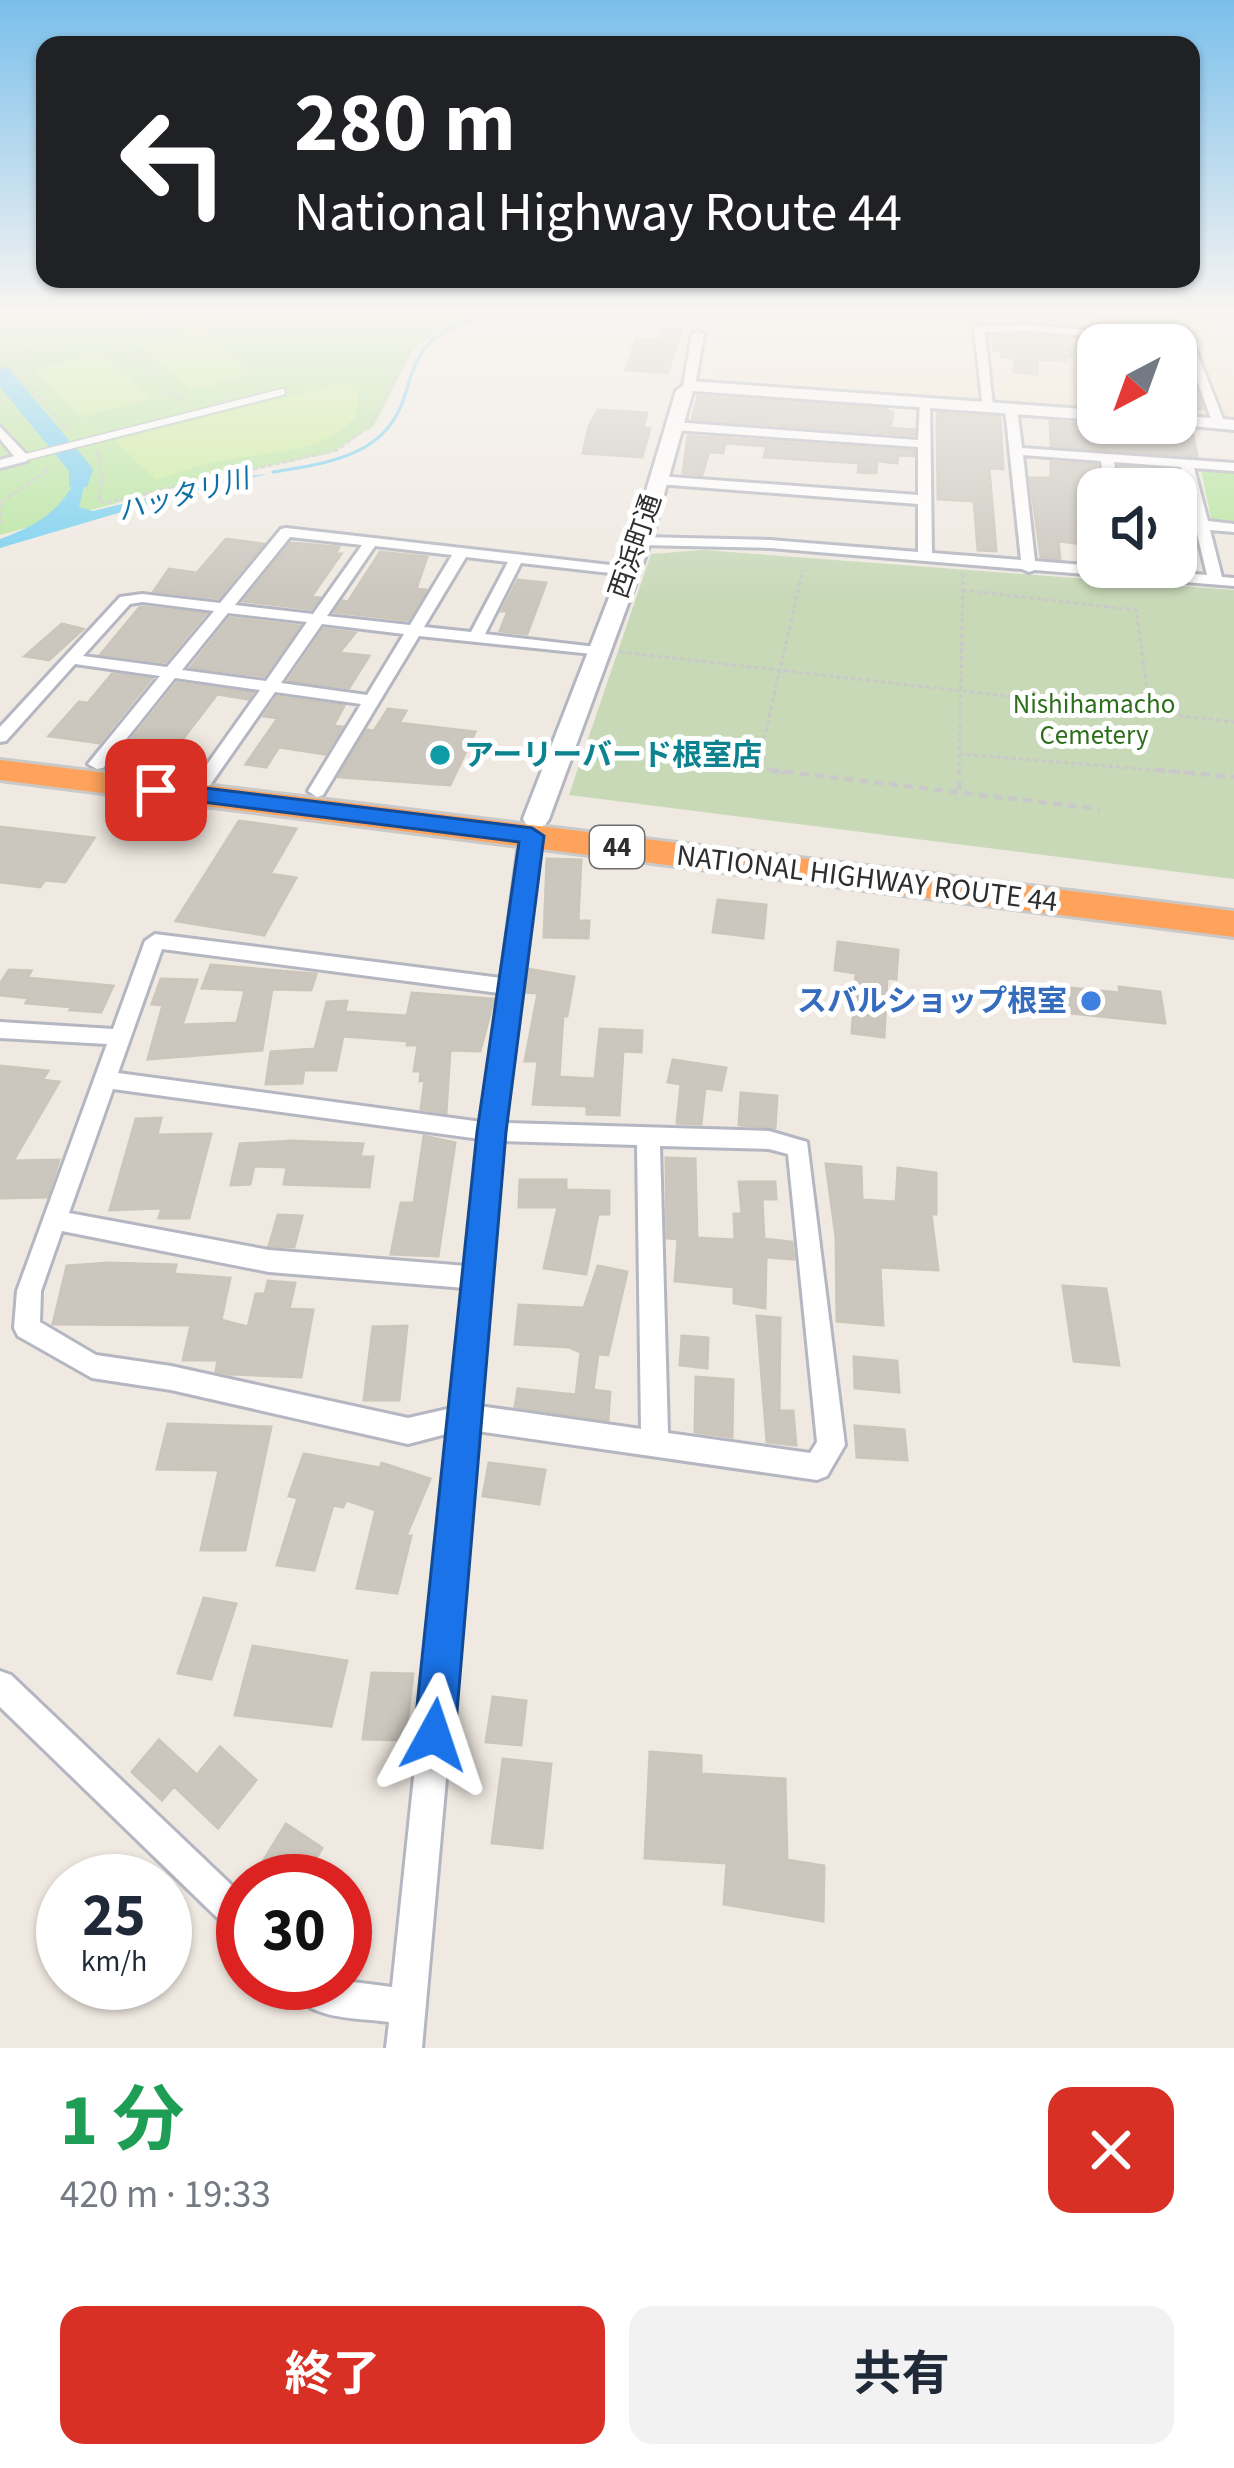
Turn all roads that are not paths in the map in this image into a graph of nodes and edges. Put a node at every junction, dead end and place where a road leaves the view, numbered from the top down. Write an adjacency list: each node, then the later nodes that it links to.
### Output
1 (224, 407): 11 (lane)
2 (681, 407): 7 (street, 西浜町通)
3 (925, 407): 9 (street)
4 (994, 407): 5 (street)
5 (1011, 408): 6 (street); 10 (street)
6 (1077, 413)
7 (674, 426): 9 (street); 17 (street, 西浜町通)
8 (0, 431): 11 (street)
9 (924, 444): 18 (street)
10 (1016, 451): 12 (street); 26 (street)
11 (32, 455): 14 (street)
12 (1107, 458): 13 (street); 16 (street)
13 (1186, 462): 15 (street); 19 (street)
14 (0, 464)
15 (1234, 467)
16 (1109, 468)
17 (658, 480): 18 (street); 21 (street, 西浜町通)
18 (925, 500): 25 (street)
19 (1202, 525): 20 (street); 30 (street)
20 (1234, 528)
21 (641, 541): 25 (street); 28 (street, 西浜町通)
22 (372, 542): 23 (street); 32 (street); 33 (street)
23 (462, 551): 24 (street); 34 (street)
24 (517, 557): 28 (street); 35 (street)
25 (926, 558): 26 (street)
26 (1029, 568): 27 (street)
27 (1077, 570)
28 (628, 571): 36 (street, 西浜町通)
29 (1197, 578): 30 (street)
30 (1216, 580): 31 (street)
31 (1234, 582)
32 (224, 608): 33 (street); 37 (street); 38 (street)
33 (318, 620): 34 (street); 39 (street)
34 (411, 632): 35 (street); 40 (street)
35 (476, 637): 36 (street)
36 (597, 651): 47 (street, 西浜町通)
37 (71, 659): 38 (street); 41 (street)
38 (170, 674): 39 (street); 43 (street)
39 (269, 687): 40 (street); 45 (street)
40 (369, 700): 46 (street)
41 (0, 737)
42 (0, 753): 43 (highway, NATIONAL HIGHWAY ROUTE 44 / 44)
43 (97, 764): 45 (highway, NATIONAL HIGHWAY ROUTE 44 / 44)
44 (0, 770): 45 (highway, NATIONAL HIGHWAY ROUTE 44 / 44)
45 (201, 786): 46 (highway, NATIONAL HIGHWAY ROUTE 44 / 44); 47 (highway, NATIONAL HIGHWAY ROUTE 44 / 44)
46 (317, 791): 47 (highway, NATIONAL HIGHWAY ROUTE 44 / 44)
47 (534, 827): 48 (highway, NATIONAL HIGHWAY ROUTE 44 / 44); 49 (highway, NATIONAL HIGHWAY ROUTE 44 / 44); 50 (street)
48 (1234, 904)
49 (1234, 924)
50 (512, 987): 52 (street); 54 (street)
51 (0, 1030): 52 (street)
52 (120, 1037): 53 (street)
53 (105, 1080): 54 (street); 56 (street)
54 (492, 1132): 55 (street); 57 (street)
55 (648, 1136): 59 (street); 59 (street)
56 (55, 1220): 57 (street); 58 (street)
57 (478, 1278): 58 (street)
58 (465, 1417): 59 (street); 63 (street)
59 (655, 1444)
60 (0, 1686): 61 (street)
61 (216, 1893)
62 (372, 2003): 63 (street)
63 (408, 2008): 64 (street)
64 (404, 2048)

